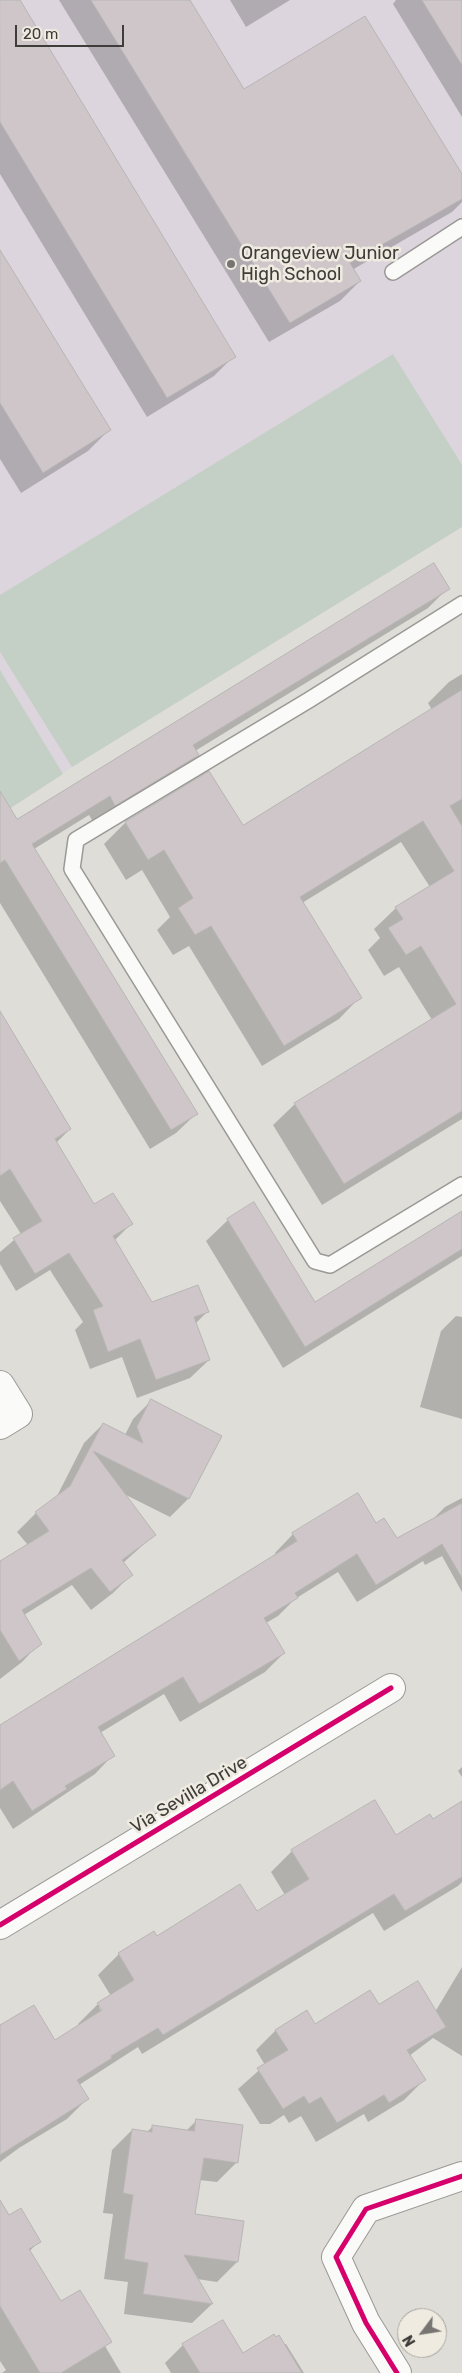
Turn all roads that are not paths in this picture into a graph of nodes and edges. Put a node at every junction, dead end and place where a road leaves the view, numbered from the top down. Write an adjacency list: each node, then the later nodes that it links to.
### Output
1 (462, 227): 2 (lane)
2 (393, 272)
3 (462, 604): 4 (lane)
4 (462, 1185)
5 (0, 1384): 6 (street)
6 (0, 1425)
7 (392, 1688): 8 (street, Via Sevilla Drive)
8 (0, 1925)
9 (462, 2176): 10 (street)
10 (397, 2373)

